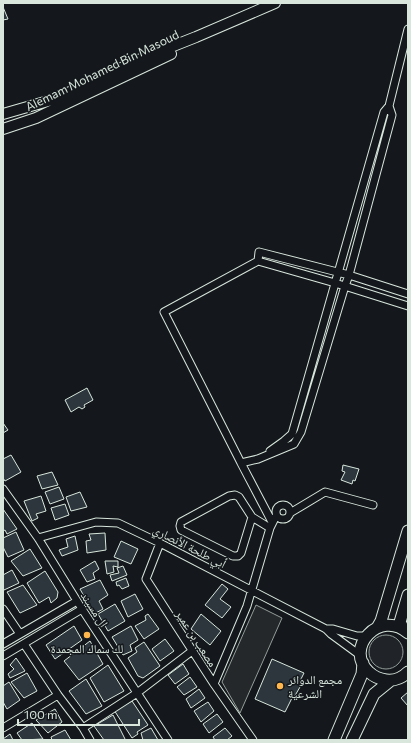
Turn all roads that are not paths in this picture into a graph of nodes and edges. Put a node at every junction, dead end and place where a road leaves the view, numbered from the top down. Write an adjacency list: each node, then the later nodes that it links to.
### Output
1 (275, 3): 3 (street)
2 (408, 29): 4 (street)
3 (196, 38): 5 (street, Alemam Mohamed Bin Masoud); 7 (street, Alemam Mohamed Bin Masoud)
4 (389, 106): 10 (street); 11 (street)
5 (18, 110): 6 (street, Alemam Mohamed Bin Masoud); 7 (street)
6 (3, 114)
7 (21, 123): 8 (street, Alemam Mohamed Bin Masoud)
8 (3, 129)
9 (258, 261): 10 (street); 12 (street); 17 (street)
10 (338, 273): 11 (street); 12 (street)
11 (349, 275): 13 (street); 14 (street)
12 (335, 283): 13 (street); 16 (street)
13 (345, 286): 15 (street); 16 (street)
14 (408, 294)
15 (408, 306)
16 (258, 459): 17 (street)
17 (241, 463): 22 (street)
18 (3, 489): 24 (street, ال مسيند)
19 (373, 505): 20 (street)
20 (290, 513): 22 (street); 22 (street)
21 (252, 517): 21 (street); 22 (street)
22 (273, 522): 26 (street)
23 (408, 531): 32 (main road)
24 (38, 538): 25 (street, أبي طلحة الأنصاري); 28 (street, ال مسيند)
25 (160, 543): 26 (street, أبي طلحة الأنصاري); 38 (street, مصعب بن عمير)
26 (251, 590): 31 (street, أبي طلحة الأنصاري); 43 (street)
27 (408, 595): 33 (main road)
28 (77, 601): 30 (street, ال مسيند); 34 (street)
29 (3, 609): 34 (street)
30 (82, 609): 37 (street); 44 (street, ال مسيند)
31 (326, 628): 35 (street, أبي طلحة الأنصاري); 40 (street, أبي طلحة الأنصاري)
32 (377, 628): 33 (main road); 35 (main road)
33 (406, 632)
34 (20, 634): 36 (street)
35 (367, 636): 40 (main road)
36 (3, 644)
37 (24, 644): 39 (street); 45 (street)
38 (192, 651): 43 (street, مصعب بن عمير); 44 (street)
39 (3, 656)
40 (362, 660): 42 (main road); 51 (main road)
41 (408, 672): 42 (main road)
42 (398, 679): 52 (main road)
43 (214, 684): 50 (street, مصعب بن عمير)
44 (137, 693): 47 (street); 49 (street, ال مسيند)
45 (58, 695): 46 (street); 47 (street)
46 (3, 728)
47 (83, 728): 48 (street)
48 (90, 740)
49 (168, 740)
50 (253, 740)
51 (334, 740)
52 (352, 740)

